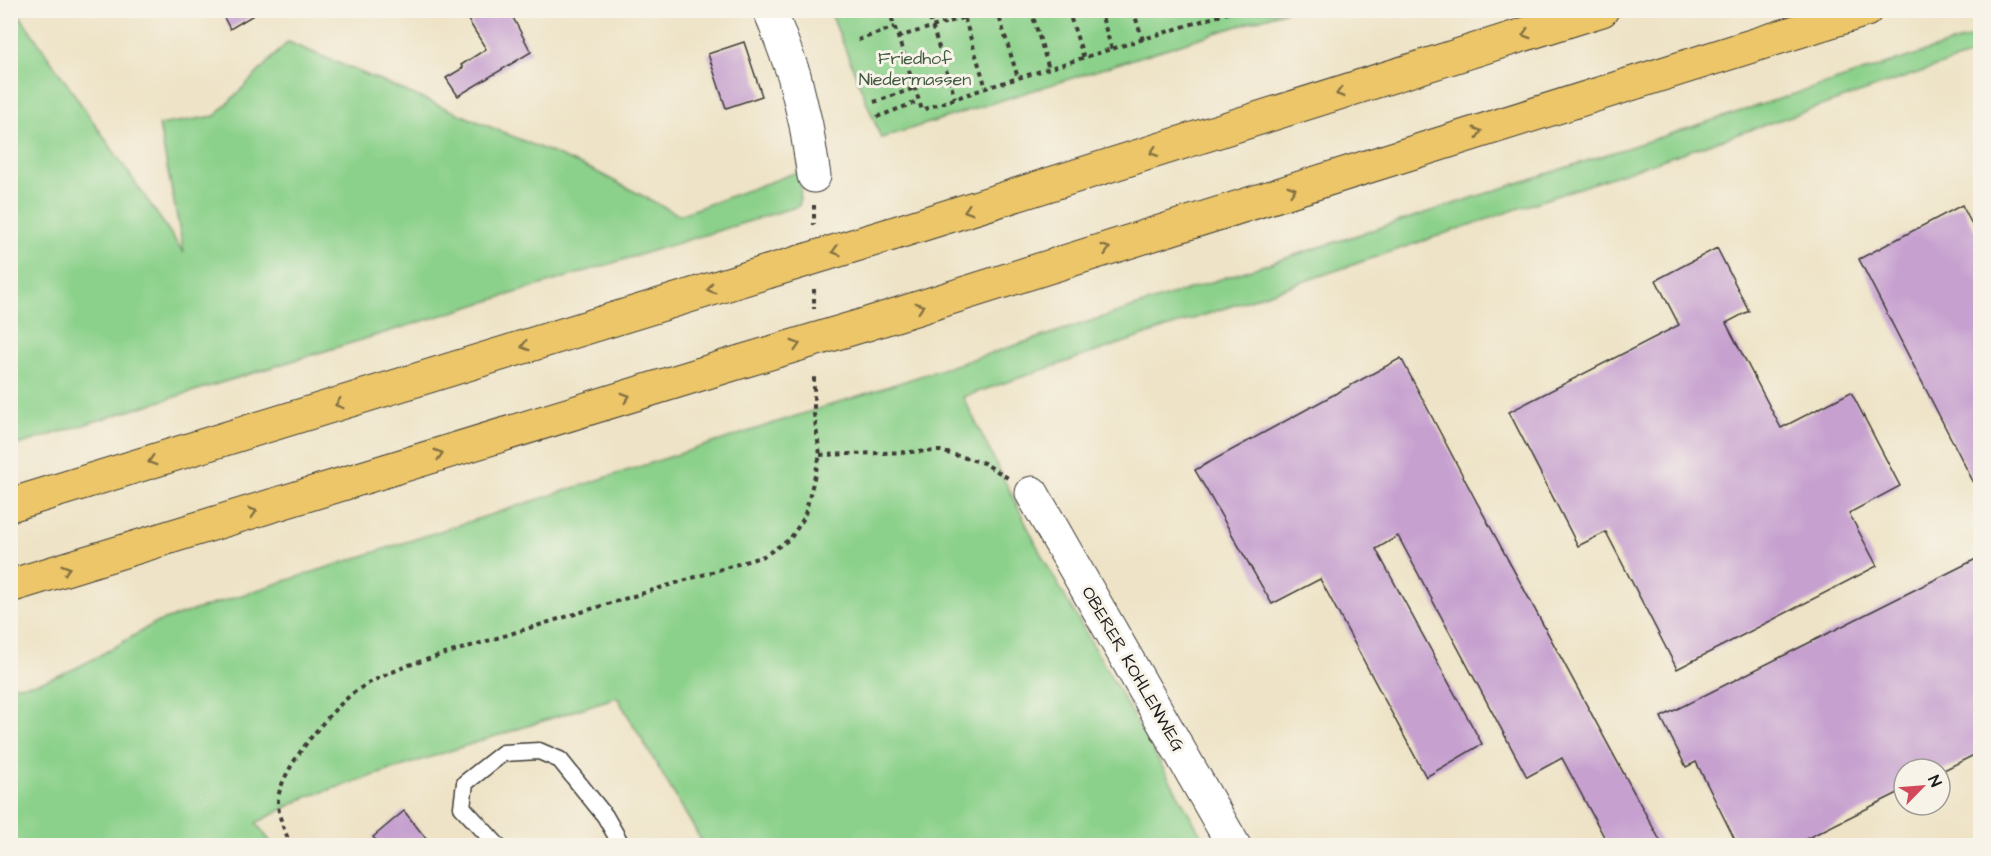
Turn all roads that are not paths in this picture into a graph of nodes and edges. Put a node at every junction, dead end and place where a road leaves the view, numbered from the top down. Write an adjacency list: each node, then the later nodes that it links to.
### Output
1 (770, 10): 4 (street)
2 (1602, 10): 6 (highway, one-way to 6, bridge)
3 (1866, 10): 7 (highway, one-way to 3, bridge)
4 (814, 176)
5 (1032, 493): 10 (street, OBERER KOHLENWEG)
6 (10, 505)
7 (10, 586)
8 (498, 846): 9 (lane)
9 (622, 846)
10 (1234, 846)

